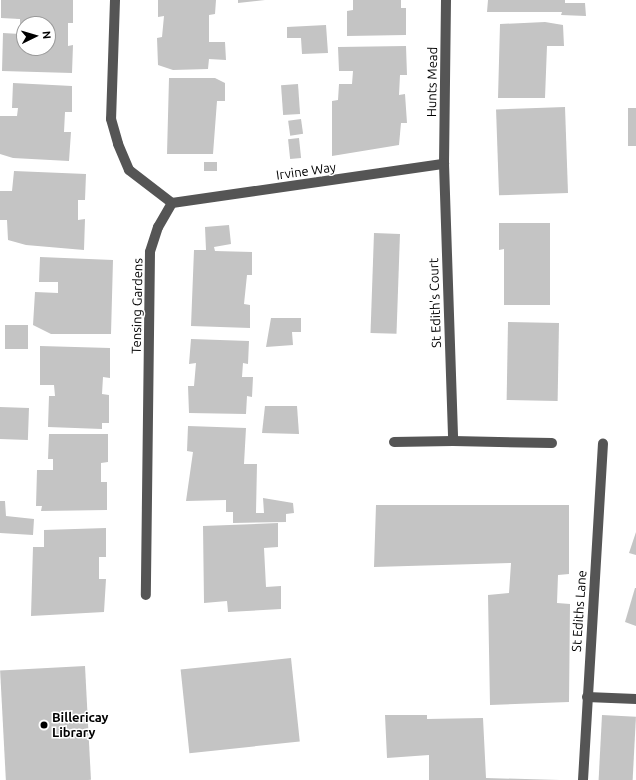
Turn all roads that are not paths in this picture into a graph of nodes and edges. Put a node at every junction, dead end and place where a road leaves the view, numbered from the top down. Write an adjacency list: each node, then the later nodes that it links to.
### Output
1 (115, 0): 4 (street)
2 (446, 0): 3 (street, Hunts Mead)
3 (444, 164): 4 (street, Irvine Way); 5 (street, St Edith's Court)
4 (172, 203): 9 (street, Tensing Gardens)
5 (453, 441): 6 (street); 7 (street)
6 (394, 442)
7 (552, 443)
8 (603, 444): 10 (street, St Ediths Lane)
9 (146, 594)
10 (587, 698): 11 (street); 12 (street, St Ediths Lane)
11 (636, 699)
12 (583, 780)

